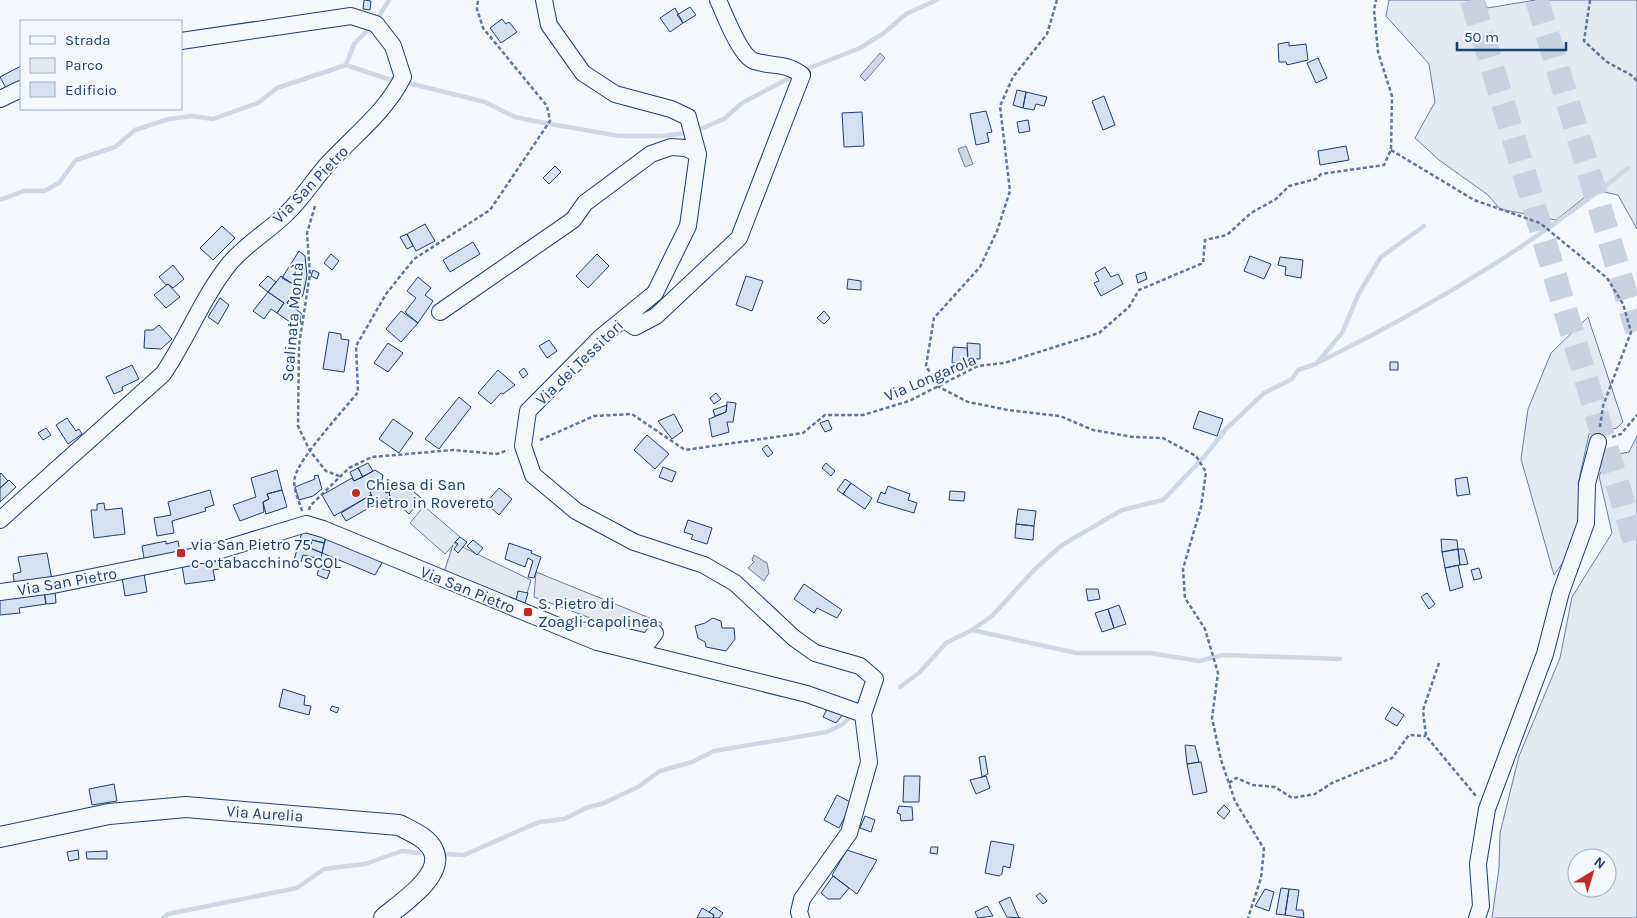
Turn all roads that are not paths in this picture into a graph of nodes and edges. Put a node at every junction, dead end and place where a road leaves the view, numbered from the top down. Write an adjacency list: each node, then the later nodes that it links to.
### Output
1 (544, 0): 6 (street, Via dei Tessitori)
2 (718, 0): 8 (street)
3 (182, 41): 10 (street, Via San Pietro)
4 (20, 89): 5 (street)
5 (0, 99)
6 (698, 154): 7 (street); 8 (street, Via dei Tessitori)
7 (440, 312)
8 (623, 319): 14 (street, Via dei Tessitori)
9 (1598, 442): 18 (street)
10 (0, 520)
11 (0, 592): 13 (street, Via San Pietro)
12 (655, 632): 13 (street)
13 (576, 634): 14 (street, Via San Pietro)
14 (863, 714): 17 (street)
15 (0, 837): 16 (main road, Via Aurelia)
16 (384, 918)
17 (801, 918)
18 (1478, 918)

